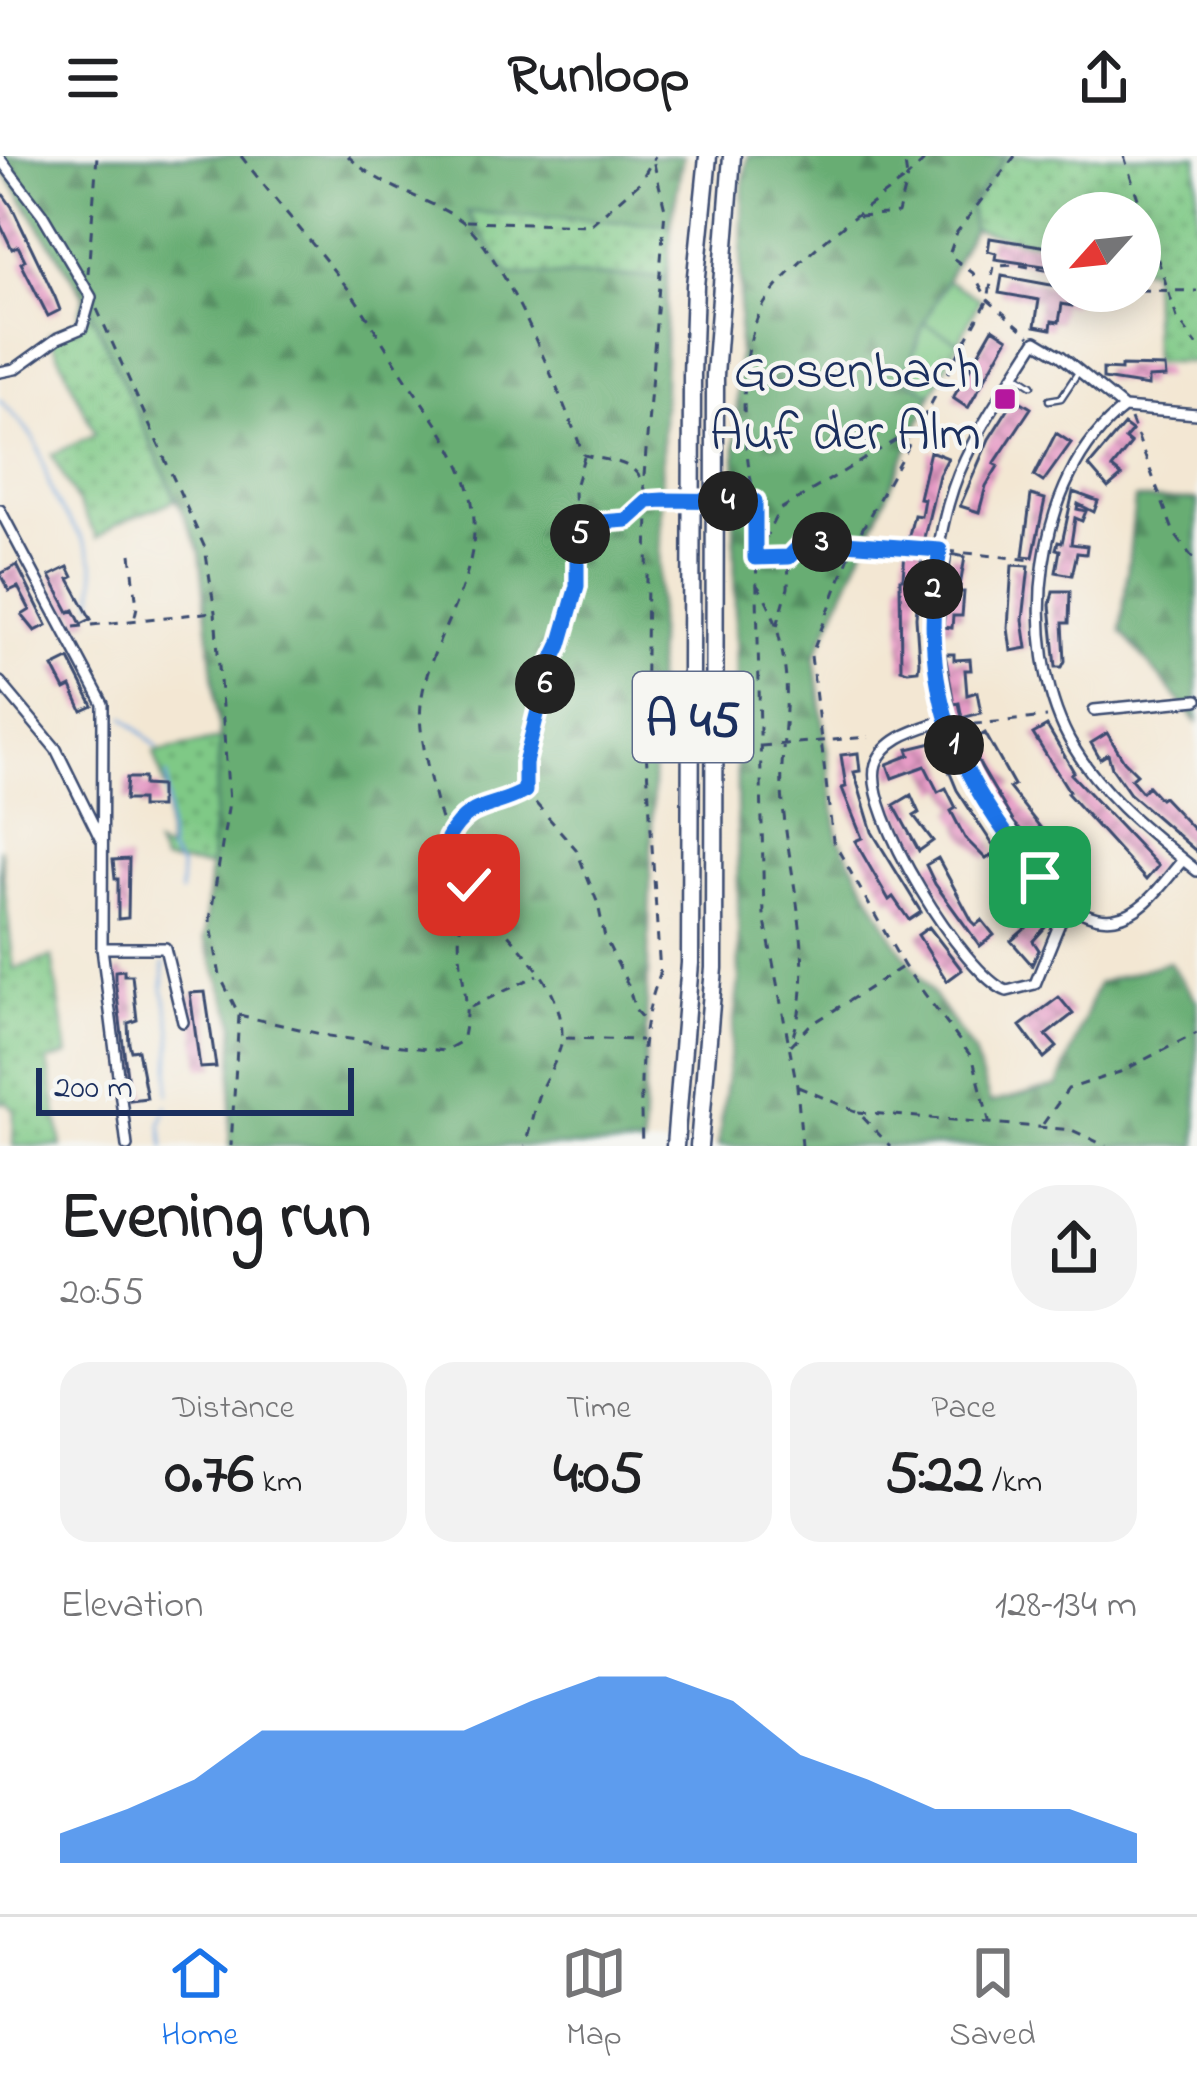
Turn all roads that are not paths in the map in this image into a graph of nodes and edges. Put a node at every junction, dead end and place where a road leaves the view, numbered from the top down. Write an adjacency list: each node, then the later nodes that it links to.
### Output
1 (708, 156): 23 (highway, A 45)
2 (732, 156): 24 (highway, A 45)
3 (0, 159): 5 (street)
4 (1079, 371): 6 (street); 8 (lane); 9 (street)
5 (0, 372)
6 (1015, 374): 7 (lane); 15 (street)
7 (1032, 385)
8 (1049, 400)
9 (1124, 408): 10 (street); 17 (street)
10 (1197, 414)
11 (0, 510): 16 (street)
12 (0, 682): 16 (street)
13 (1197, 700): 14 (street)
14 (1094, 710)
15 (945, 720): 19 (street); 19 (street)
16 (102, 843): 20 (street)
17 (1183, 860): 18 (street); 19 (street)
18 (1197, 871)
19 (1069, 903)
20 (102, 948): 21 (street); 22 (street)
21 (183, 1022)
22 (127, 1146)
23 (675, 1146)
24 (699, 1146)

